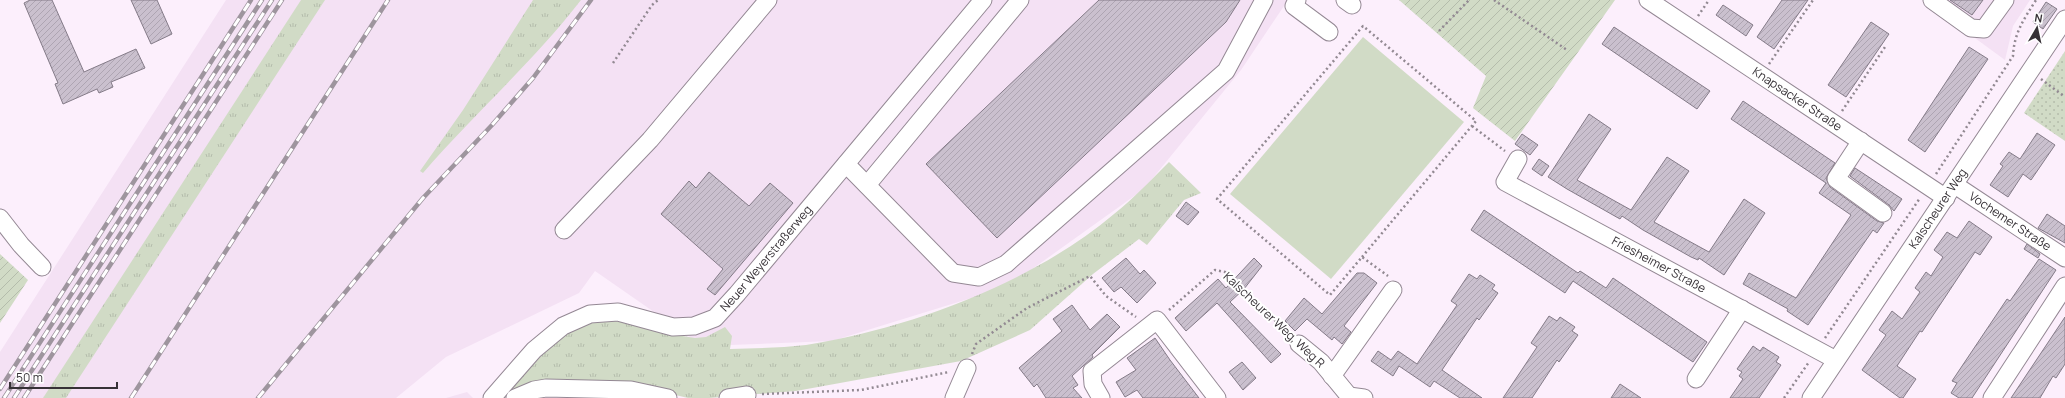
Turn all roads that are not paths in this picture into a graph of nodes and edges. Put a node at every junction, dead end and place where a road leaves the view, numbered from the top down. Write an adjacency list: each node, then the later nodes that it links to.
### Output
1 (768, 0): 18 (street)
2 (983, 0): 13 (street, Neuer Weyerstraßerweg)
3 (1020, 0): 14 (street)
4 (1264, 0): 14 (street)
5 (1297, 0): 10 (street)
6 (1648, 0): 11 (street, Knapsacker Straße)
7 (1932, 0): 8 (street)
8 (2005, 0)
9 (2065, 20): 15 (street, Kalscheurer Weg)
10 (1329, 32)
11 (1861, 141): 15 (street, Knapsacker Straße); 16 (street)
12 (1518, 159): 23 (street, Friesheimer Straße)
13 (846, 164): 14 (street); 31 (street, Neuer Weyerstraßerweg)
14 (867, 185)
15 (1950, 191): 19 (street, Vochemer Straße); 25 (street, Kalscheurer Weg)
16 (1883, 213)
17 (0, 218): 20 (street)
18 (564, 230)
19 (2065, 258)
20 (42, 267)
21 (2065, 286): 40 (street)
22 (1393, 290): 27 (street)
23 (1742, 309): 25 (street, Friesheimer Straße); 28 (street)
24 (1300, 344): 27 (street, Kalscheurer Weg, Weg R)
25 (1836, 360): 39 (street, Kalscheurer Weg)
26 (967, 368): 35 (street)
27 (1332, 376): 38 (street, Kalscheurer Weg, Weg R)
28 (1696, 379)
29 (536, 394): 32 (street); 33 (street)
30 (747, 395): 34 (street)
31 (492, 398)
32 (515, 398)
33 (668, 398)
34 (728, 398)
35 (954, 398)
36 (1101, 398): 37 (street)
37 (1217, 398)
38 (1357, 398)
39 (1811, 398)
40 (1992, 398)

